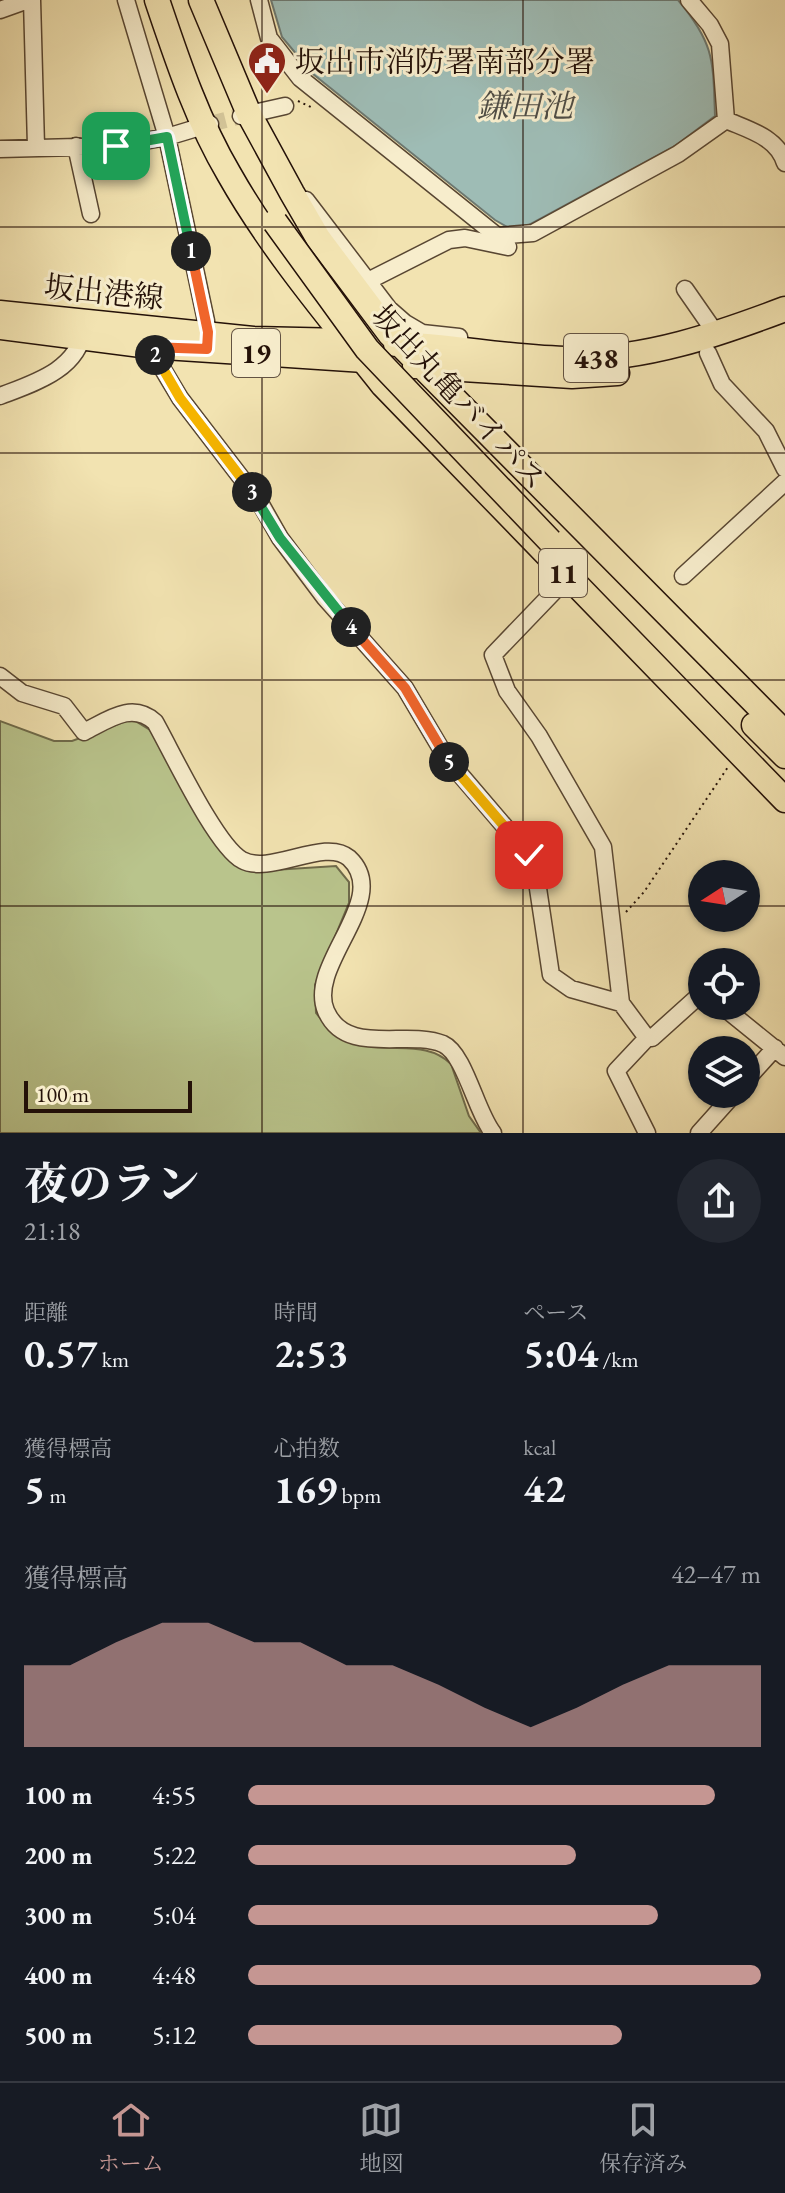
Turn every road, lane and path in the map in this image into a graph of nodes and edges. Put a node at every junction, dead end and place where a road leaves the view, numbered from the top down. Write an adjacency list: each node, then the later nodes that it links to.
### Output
1 (30, 0): 9 (street); 15 (street)
2 (126, 0): 14 (street)
3 (157, 0): 13 (highway)
4 (170, 0): 21 (highway, 坂出丸亀バイパス / 11)
5 (186, 0): 21 (highway, 坂出丸亀バイパス / 11)
6 (201, 0): 11 (highway)
7 (259, 0): 22 (street)
8 (689, 0): 12 (street)
9 (0, 10)
10 (285, 106): 11 (street)
11 (245, 115): 23 (highway)
12 (726, 120): 18 (street); 22 (street)
13 (207, 125): 14 (street); 25 (highway)
14 (167, 137): 16 (street); 34 (street)
15 (36, 146): 16 (street); 17 (street)
16 (76, 146): 20 (street)
17 (0, 149)
18 (785, 163)
19 (297, 190): 23 (street)
20 (91, 214)
21 (281, 218): 45 (highway, 坂出丸亀バイパス / 11)
22 (527, 234): 23 (street)
23 (362, 285): 35 (highway); 39 (street)
24 (685, 289): 36 (street)
25 (317, 301): 32 (main road); 33 (highway)
26 (785, 309): 36 (highway, 438)
27 (0, 312): 31 (main road, 坂出港線 / 19)
28 (138, 326): 31 (main road, 坂出港線 / 19); 34 (main road, 坂出港線 / 19); 37 (street)
29 (785, 326): 36 (highway, 438)
30 (0, 328): 31 (main road, 坂出港線 / 19)
31 (83, 330): 37 (main road, 坂出港線 / 19); 41 (street)
32 (308, 339): 33 (main road, 坂出港線 / 19); 34 (main road, 坂出港線 / 19)
33 (345, 340): 35 (highway, 438); 38 (highway, 11)
34 (207, 341): 37 (main road, 坂出港線 / 19); 38 (main road, 坂出港線 / 19)
35 (400, 344): 39 (highway, 438); 40 (highway, 11)
36 (712, 344): 39 (highway, 438); 43 (street)
37 (149, 347): 55 (street)
38 (364, 361): 40 (highway, 438); 47 (highway, 11)
39 (468, 364): 40 (highway, 438); 42 (highway)
40 (422, 367): 42 (highway, 11)
41 (0, 396)
42 (453, 398): 49 (highway, 11)
43 (785, 469)
44 (785, 482): 46 (street)
45 (556, 536): 51 (highway, 坂出丸亀バイパス / 11); 52 (highway, 坂出丸亀バイパス / 11)
46 (683, 576)
47 (567, 578): 50 (highway, 11); 54 (street)
48 (0, 676): 62 (street)
49 (785, 733)
50 (737, 753): 53 (highway, 11); 54 (path)
51 (785, 756)
52 (785, 778)
53 (785, 800)
54 (613, 922): 55 (street)
55 (621, 1003): 58 (street)
56 (688, 1006): 58 (street)
57 (740, 1020): 59 (street)
58 (647, 1038): 63 (street)
59 (781, 1051): 60 (street)
60 (760, 1068)
61 (721, 1108): 64 (street)
62 (493, 1133)
63 (647, 1133)
64 (699, 1133)

